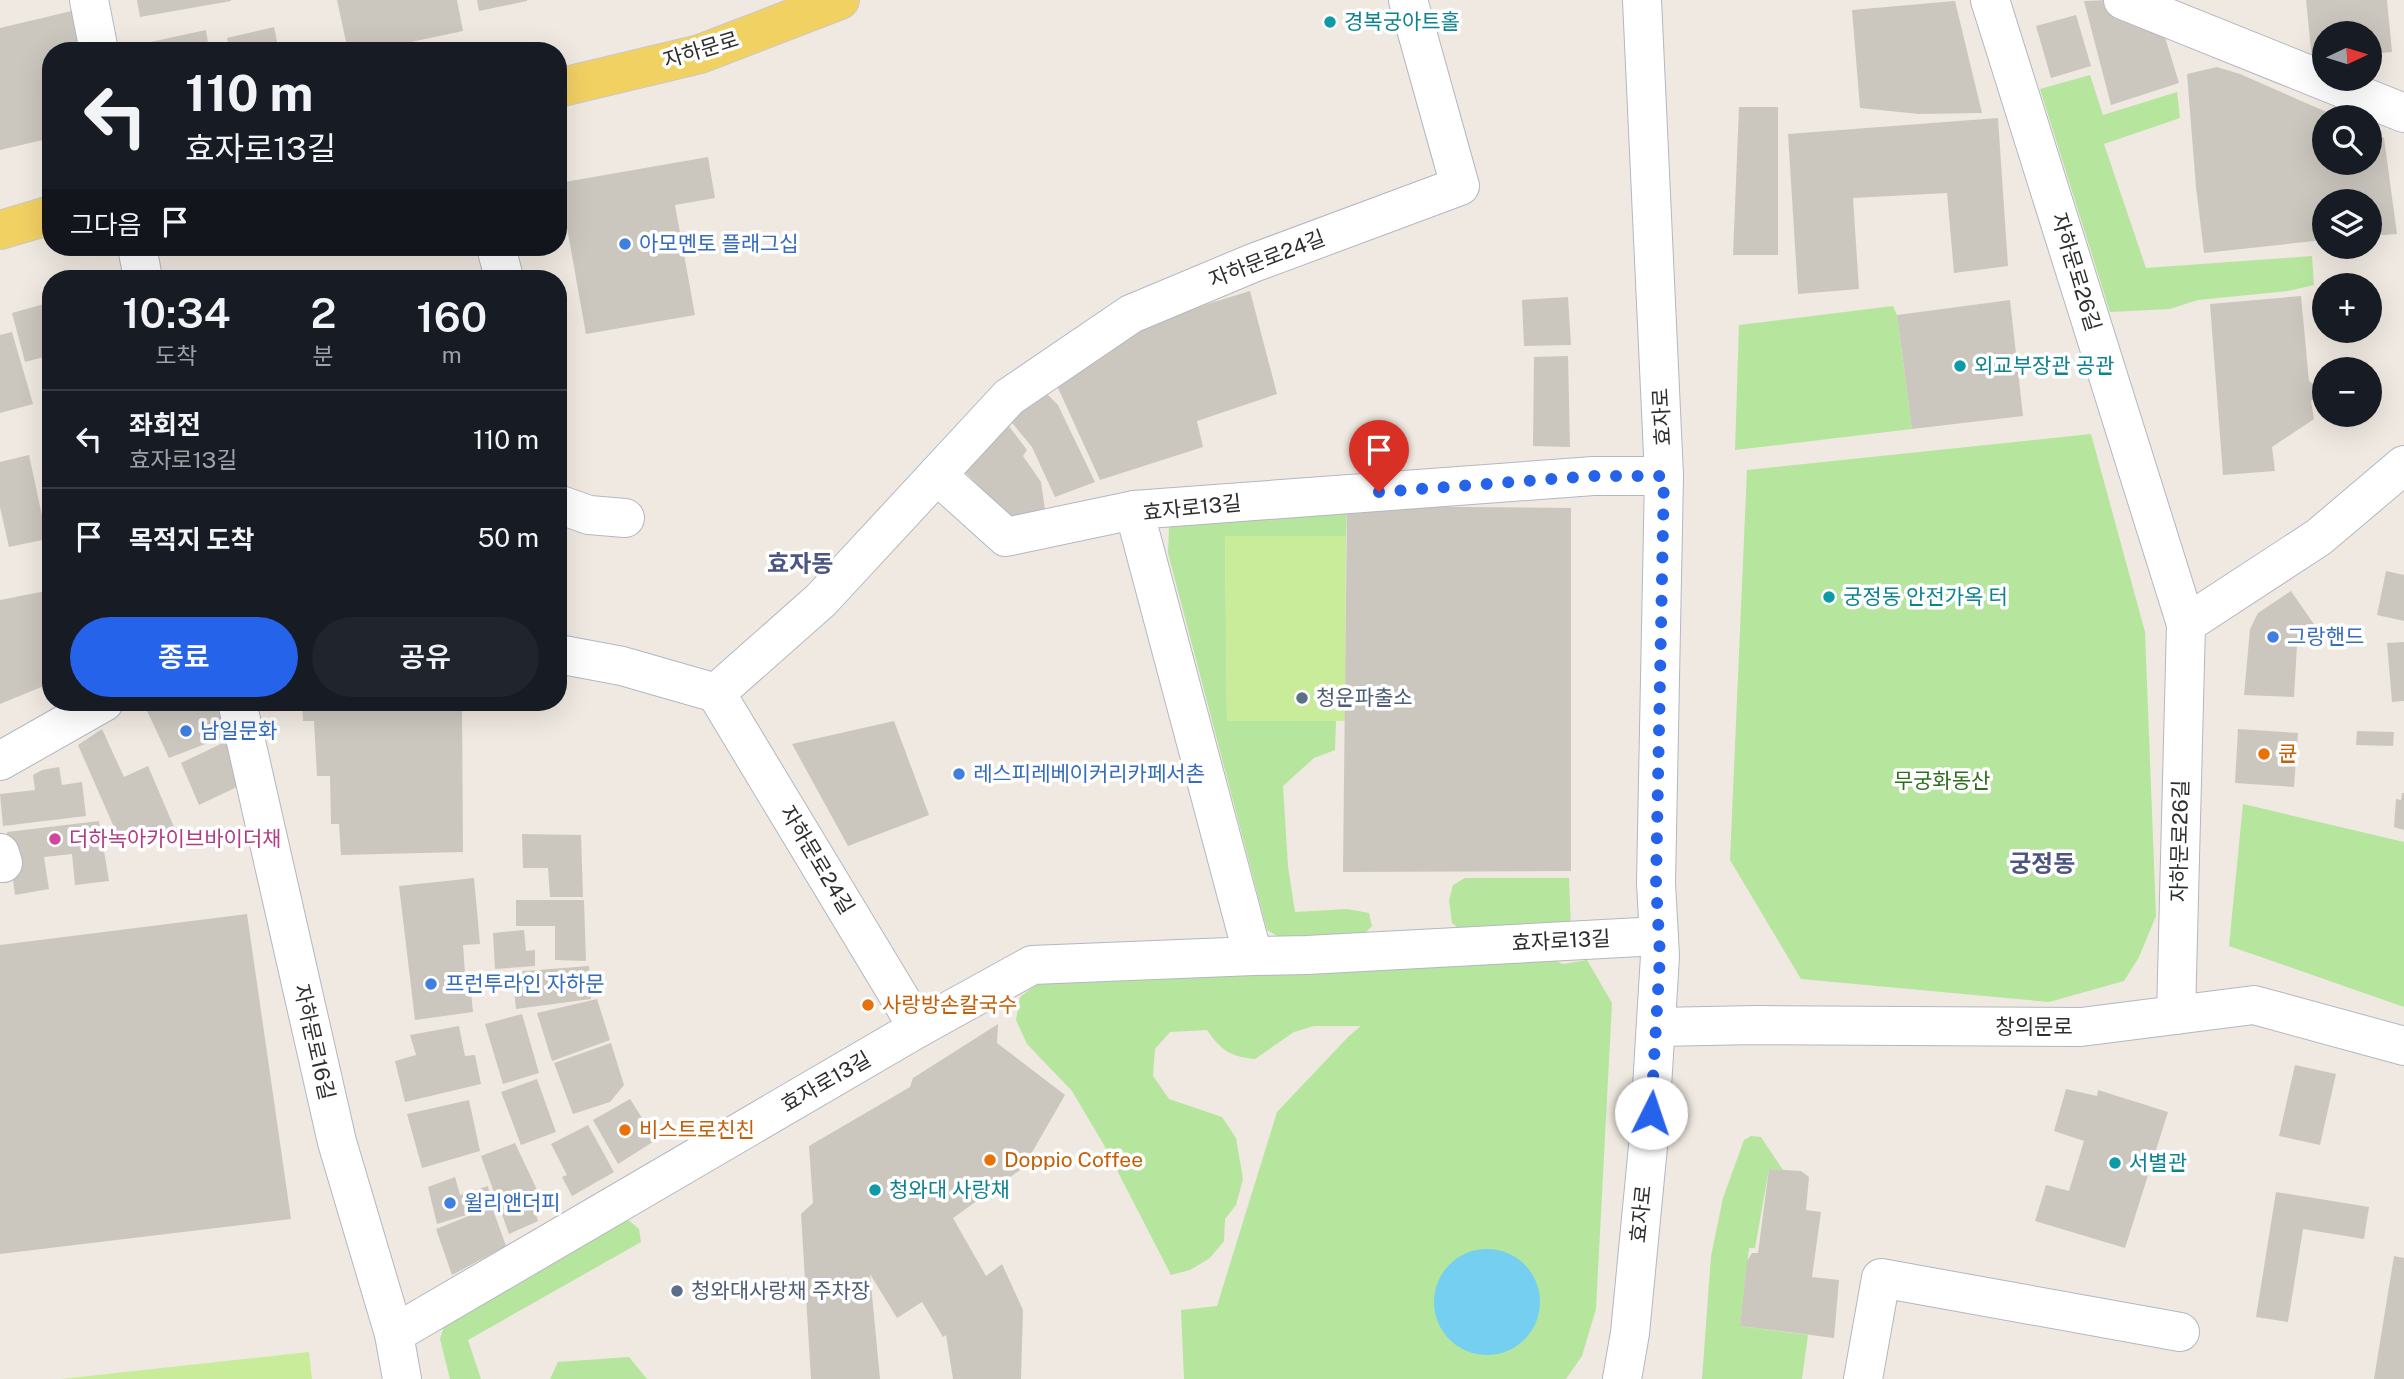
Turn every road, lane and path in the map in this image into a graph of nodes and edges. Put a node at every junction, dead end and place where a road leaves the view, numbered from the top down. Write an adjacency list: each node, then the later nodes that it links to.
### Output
1 (89, 0): 7 (street)
2 (1408, 0): 13 (street, 자하문로24길)
3 (1642, 0): 14 (street, 효자로)
4 (1990, 0): 18 (street, 자하문로26길)
5 (2123, 0): 9 (street)
6 (820, 4): 8 (main road, 자하문로)
7 (97, 42)
8 (567, 86)
9 (2404, 113)
10 (42, 218): 11 (main road)
11 (0, 230)
12 (2404, 465): 18 (street)
13 (937, 475): 16 (street); 20 (street, 자하문로24길)
14 (1664, 476): 16 (street, 효자로13길); 24 (street, 효자로)
15 (567, 507): 17 (street)
16 (1134, 510): 25 (street, 효자로13길)
17 (625, 518)
18 (2186, 624): 26 (street, 자하문로26길)
19 (567, 656): 20 (street)
20 (716, 693): 28 (street, 자하문로24길)
21 (88, 711): 23 (street)
22 (239, 711): 32 (street, 자하문로16길)
23 (0, 761)
24 (1659, 936): 25 (street, 효자로13길); 27 (street, 효자로)
25 (1253, 956): 28 (street, 효자로13길)
26 (2176, 1015): 27 (street, 창의문로); 29 (street, 창의문로)
27 (1657, 1027): 31 (street, 효자로)
28 (918, 1028): 32 (street, 효자로13길)
29 (2404, 1046)
30 (2180, 1332): 36 (street)
31 (1630, 1333): 34 (street); 35 (street, 효자로)
32 (394, 1334): 33 (street, 자하문로16길)
33 (402, 1379)
34 (1593, 1379)
35 (1622, 1379)
36 (1863, 1379)

